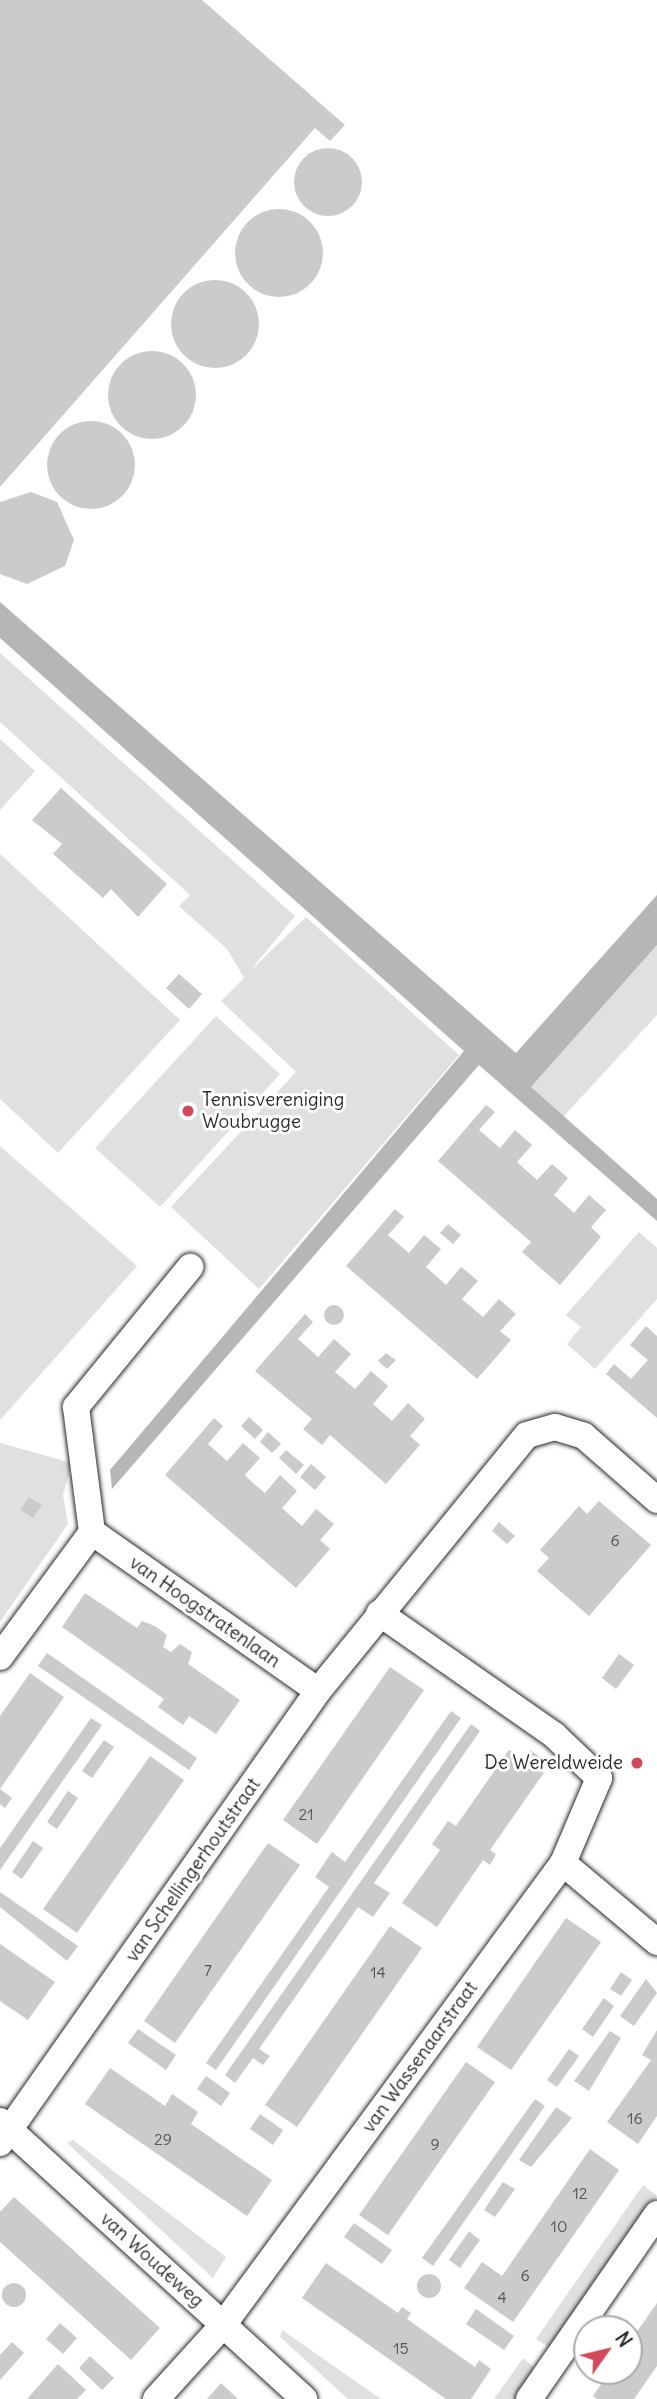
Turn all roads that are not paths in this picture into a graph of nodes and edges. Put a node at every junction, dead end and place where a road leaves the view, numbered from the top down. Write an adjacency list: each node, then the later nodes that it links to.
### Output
1 (190, 1267): 3 (street)
2 (657, 1500): 4 (street, van Schellingerhoutstraat)
3 (92, 1532): 5 (street); 6 (street, van Hoogstratenlaan)
4 (379, 1613): 6 (street, van Schellingerhoutstraat); 7 (street, van Wassenaarstraat)
5 (0, 1657)
6 (318, 1691): 9 (street, van Schellingerhoutstraat)
7 (563, 1863): 8 (street); 11 (street, van Wassenaarstraat)
8 (657, 1942)
9 (4, 2132): 11 (street, van Woudeweg)
10 (657, 2214): 14 (street)
11 (223, 2325): 12 (street, van Wassenaarstraat); 13 (street, van Woudeweg)
12 (156, 2399)
13 (304, 2399)
14 (529, 2399)

